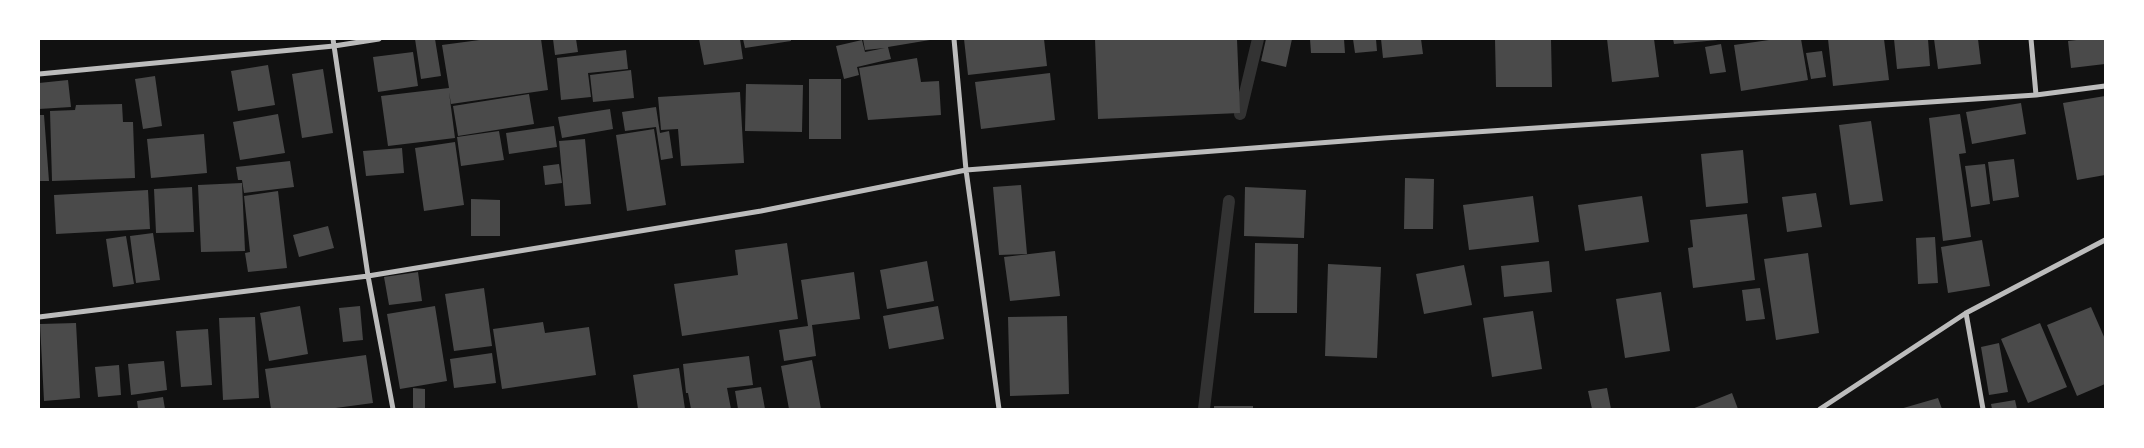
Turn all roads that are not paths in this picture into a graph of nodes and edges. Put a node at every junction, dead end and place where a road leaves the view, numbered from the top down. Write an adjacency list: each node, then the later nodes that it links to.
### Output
1 (333, 39): 5 (street)
2 (379, 39): 5 (street)
3 (954, 39): 9 (street)
4 (2031, 39): 8 (street)
5 (334, 46): 6 (street); 11 (street)
6 (39, 74)
7 (2105, 86): 8 (street)
8 (2036, 95): 9 (street)
9 (966, 170): 11 (street); 15 (street)
10 (2105, 240): 12 (street)
11 (368, 276): 13 (street); 14 (street)
12 (1966, 313): 16 (street); 17 (street)
13 (39, 317)
14 (393, 409)
15 (1000, 409)
16 (1820, 409)
17 (1983, 409)

